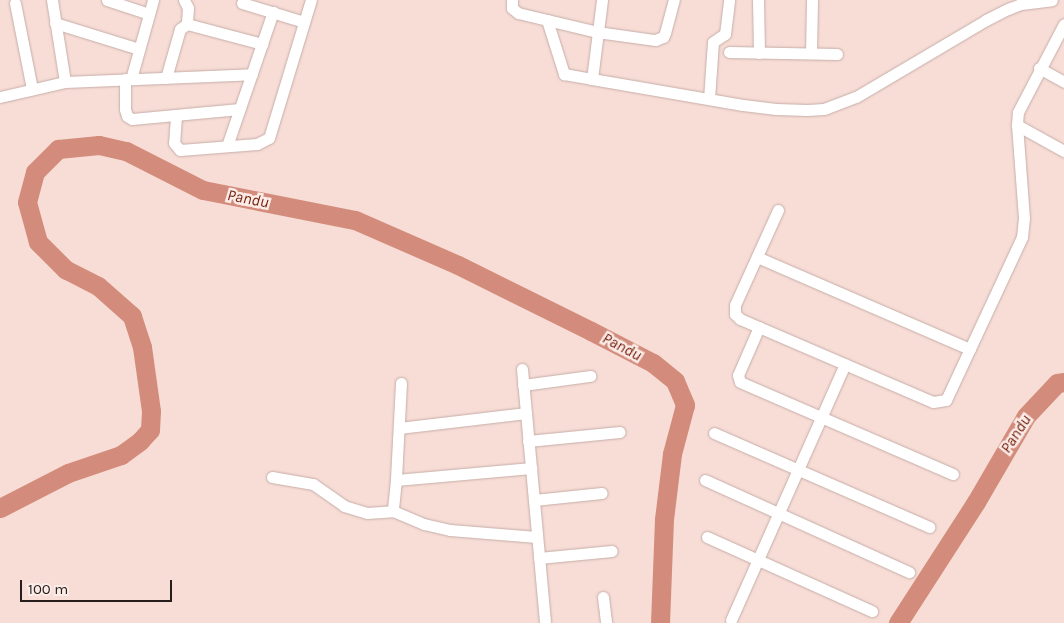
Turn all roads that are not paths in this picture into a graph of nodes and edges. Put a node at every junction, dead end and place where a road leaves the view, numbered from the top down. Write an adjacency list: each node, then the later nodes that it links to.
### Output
1 (52, 0): 19 (street)
2 (107, 0): 16 (street)
3 (153, 0): 16 (street)
4 (184, 0): 20 (street)
5 (311, 0): 18 (street)
6 (512, 0): 17 (street)
7 (602, 0): 22 (street)
8 (674, 0): 22 (street)
9 (728, 0): 38 (street)
10 (758, 0): 26 (street)
11 (812, 0): 27 (street)
12 (1052, 0): 38 (street)
13 (15, 3): 36 (street)
14 (242, 3): 15 (street)
15 (272, 12): 18 (street); 23 (street)
16 (149, 14): 24 (street)
17 (547, 20): 22 (street); 33 (street)
18 (304, 22): 42 (street)
19 (55, 23): 24 (street); 34 (street)
20 (187, 24): 23 (street); 31 (street)
21 (1064, 24): 29 (street)
22 (597, 32): 33 (street)
23 (262, 44): 30 (street)
24 (139, 49): 32 (street)
25 (729, 52): 26 (street)
26 (759, 52): 27 (street)
27 (811, 53): 28 (street)
28 (837, 54)
29 (1039, 68): 35 (street); 41 (street)
30 (252, 74): 31 (street); 39 (street)
31 (166, 78): 32 (street)
32 (128, 79): 34 (street); 40 (street)
33 (592, 79): 38 (street)
34 (66, 82): 36 (street)
35 (1064, 82)
36 (32, 89): 37 (street)
37 (0, 97)
38 (709, 99)
39 (240, 109): 40 (street); 42 (street)
40 (176, 116): 42 (street)
41 (1017, 125): 43 (street); 47 (street)
42 (227, 146)
43 (1064, 151)
44 (778, 210): 45 (street)
45 (757, 257): 46 (street); 47 (street)
46 (759, 327): 48 (street); 54 (street)
47 (970, 349): 48 (street)
48 (845, 364): 54 (street)
49 (522, 369): 52 (street)
50 (590, 376): 52 (street)
51 (401, 383): 55 (street)
52 (523, 384): 53 (street)
53 (526, 413): 55 (street); 58 (street)
54 (821, 417): 60 (street); 61 (street)
55 (398, 428): 63 (street)
56 (620, 432): 58 (street)
57 (714, 432): 60 (street)
58 (528, 441): 59 (street)
59 (531, 468): 63 (street); 66 (street)
60 (798, 469): 68 (street); 69 (street)
61 (953, 474)
62 (272, 477): 67 (street)
63 (396, 480): 67 (street)
64 (705, 480): 68 (street)
65 (602, 493): 66 (street)
66 (534, 500): 70 (street)
67 (393, 511): 70 (street)
68 (778, 514): 74 (street); 75 (street)
69 (929, 527)
70 (537, 537): 73 (street)
71 (707, 537): 74 (street)
72 (612, 551): 73 (street)
73 (539, 558): 79 (street)
74 (758, 560): 77 (street); 78 (street)
75 (909, 572)
76 (603, 597): 80 (street)
77 (872, 611)
78 (731, 620)
79 (545, 623)
80 (606, 623)

